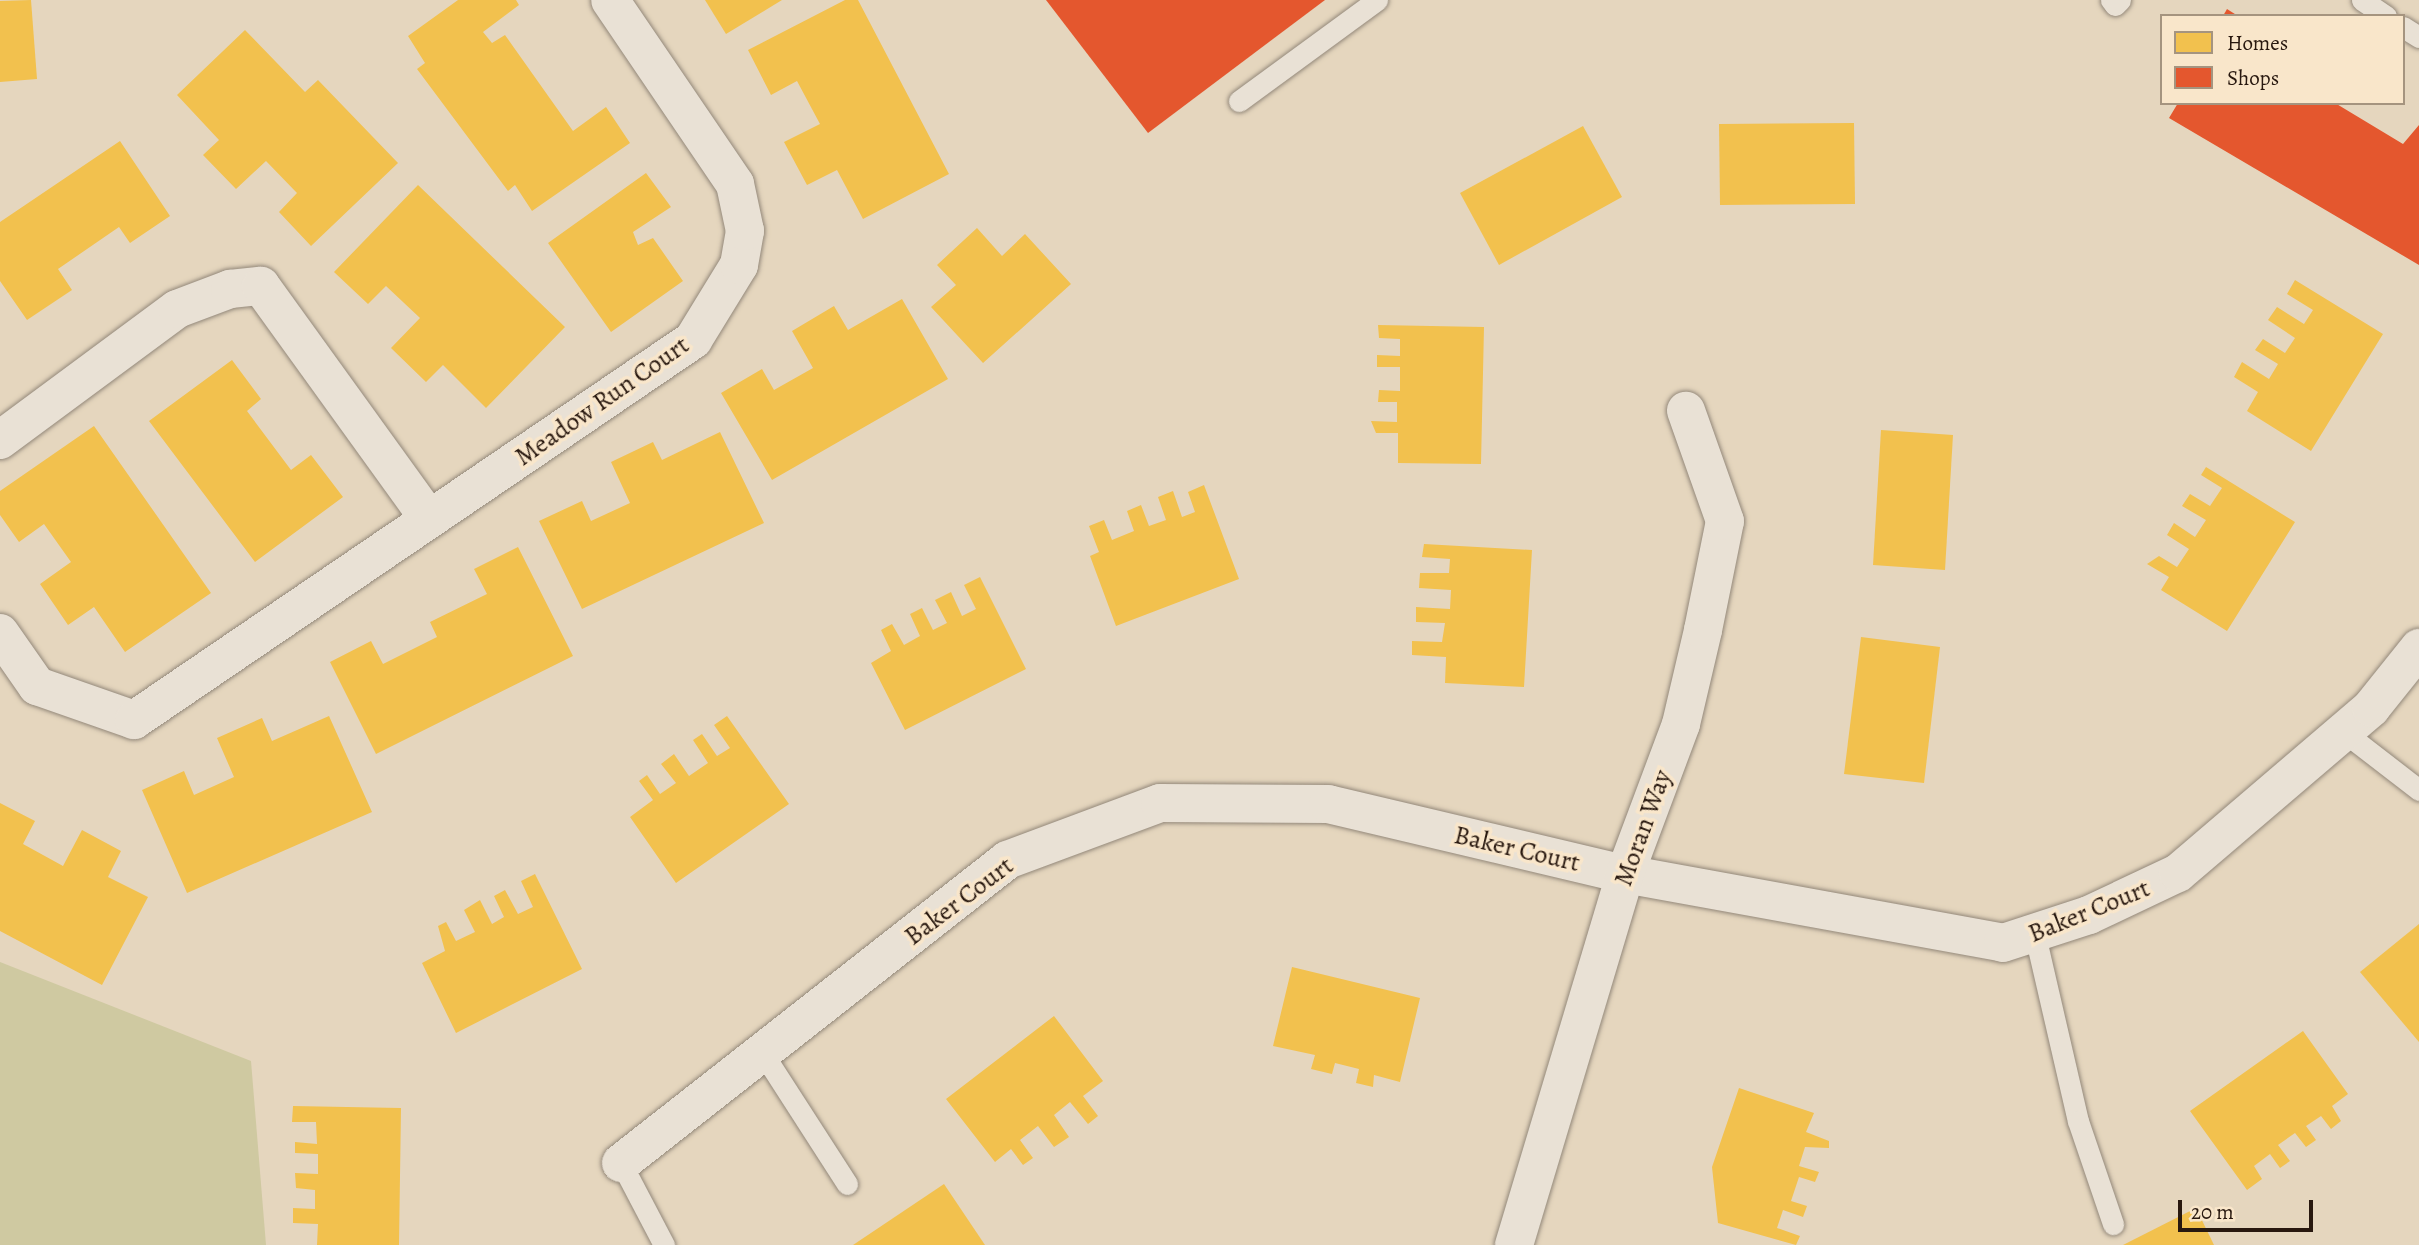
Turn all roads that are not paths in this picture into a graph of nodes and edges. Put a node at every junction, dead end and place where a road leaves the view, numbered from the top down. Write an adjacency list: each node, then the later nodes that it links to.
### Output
1 (610, 0): 10 (street, Meadow Run Court)
2 (1377, 0): 7 (lane)
3 (2111, 0): 4 (lane)
4 (2120, 0)
5 (2362, 0): 6 (lane)
6 (2383, 14)
7 (1239, 101)
8 (1686, 411): 15 (street, Moran Way)
9 (0, 440): 10 (street)
10 (429, 519): 11 (street, Meadow Run Court)
11 (0, 633)
12 (2419, 648): 13 (street, Baker Court)
13 (2344, 732): 14 (lane); 16 (street, Baker Court)
14 (2419, 790)
15 (1625, 874): 16 (street, Baker Court); 17 (street, Baker Court); 22 (street, Moran Way)
16 (2035, 935): 20 (lane)
17 (762, 1052): 18 (street, Baker Court); 19 (lane)
18 (621, 1163): 21 (lane)
19 (847, 1184)
20 (2113, 1224)
21 (664, 1245)
22 (1514, 1245)

